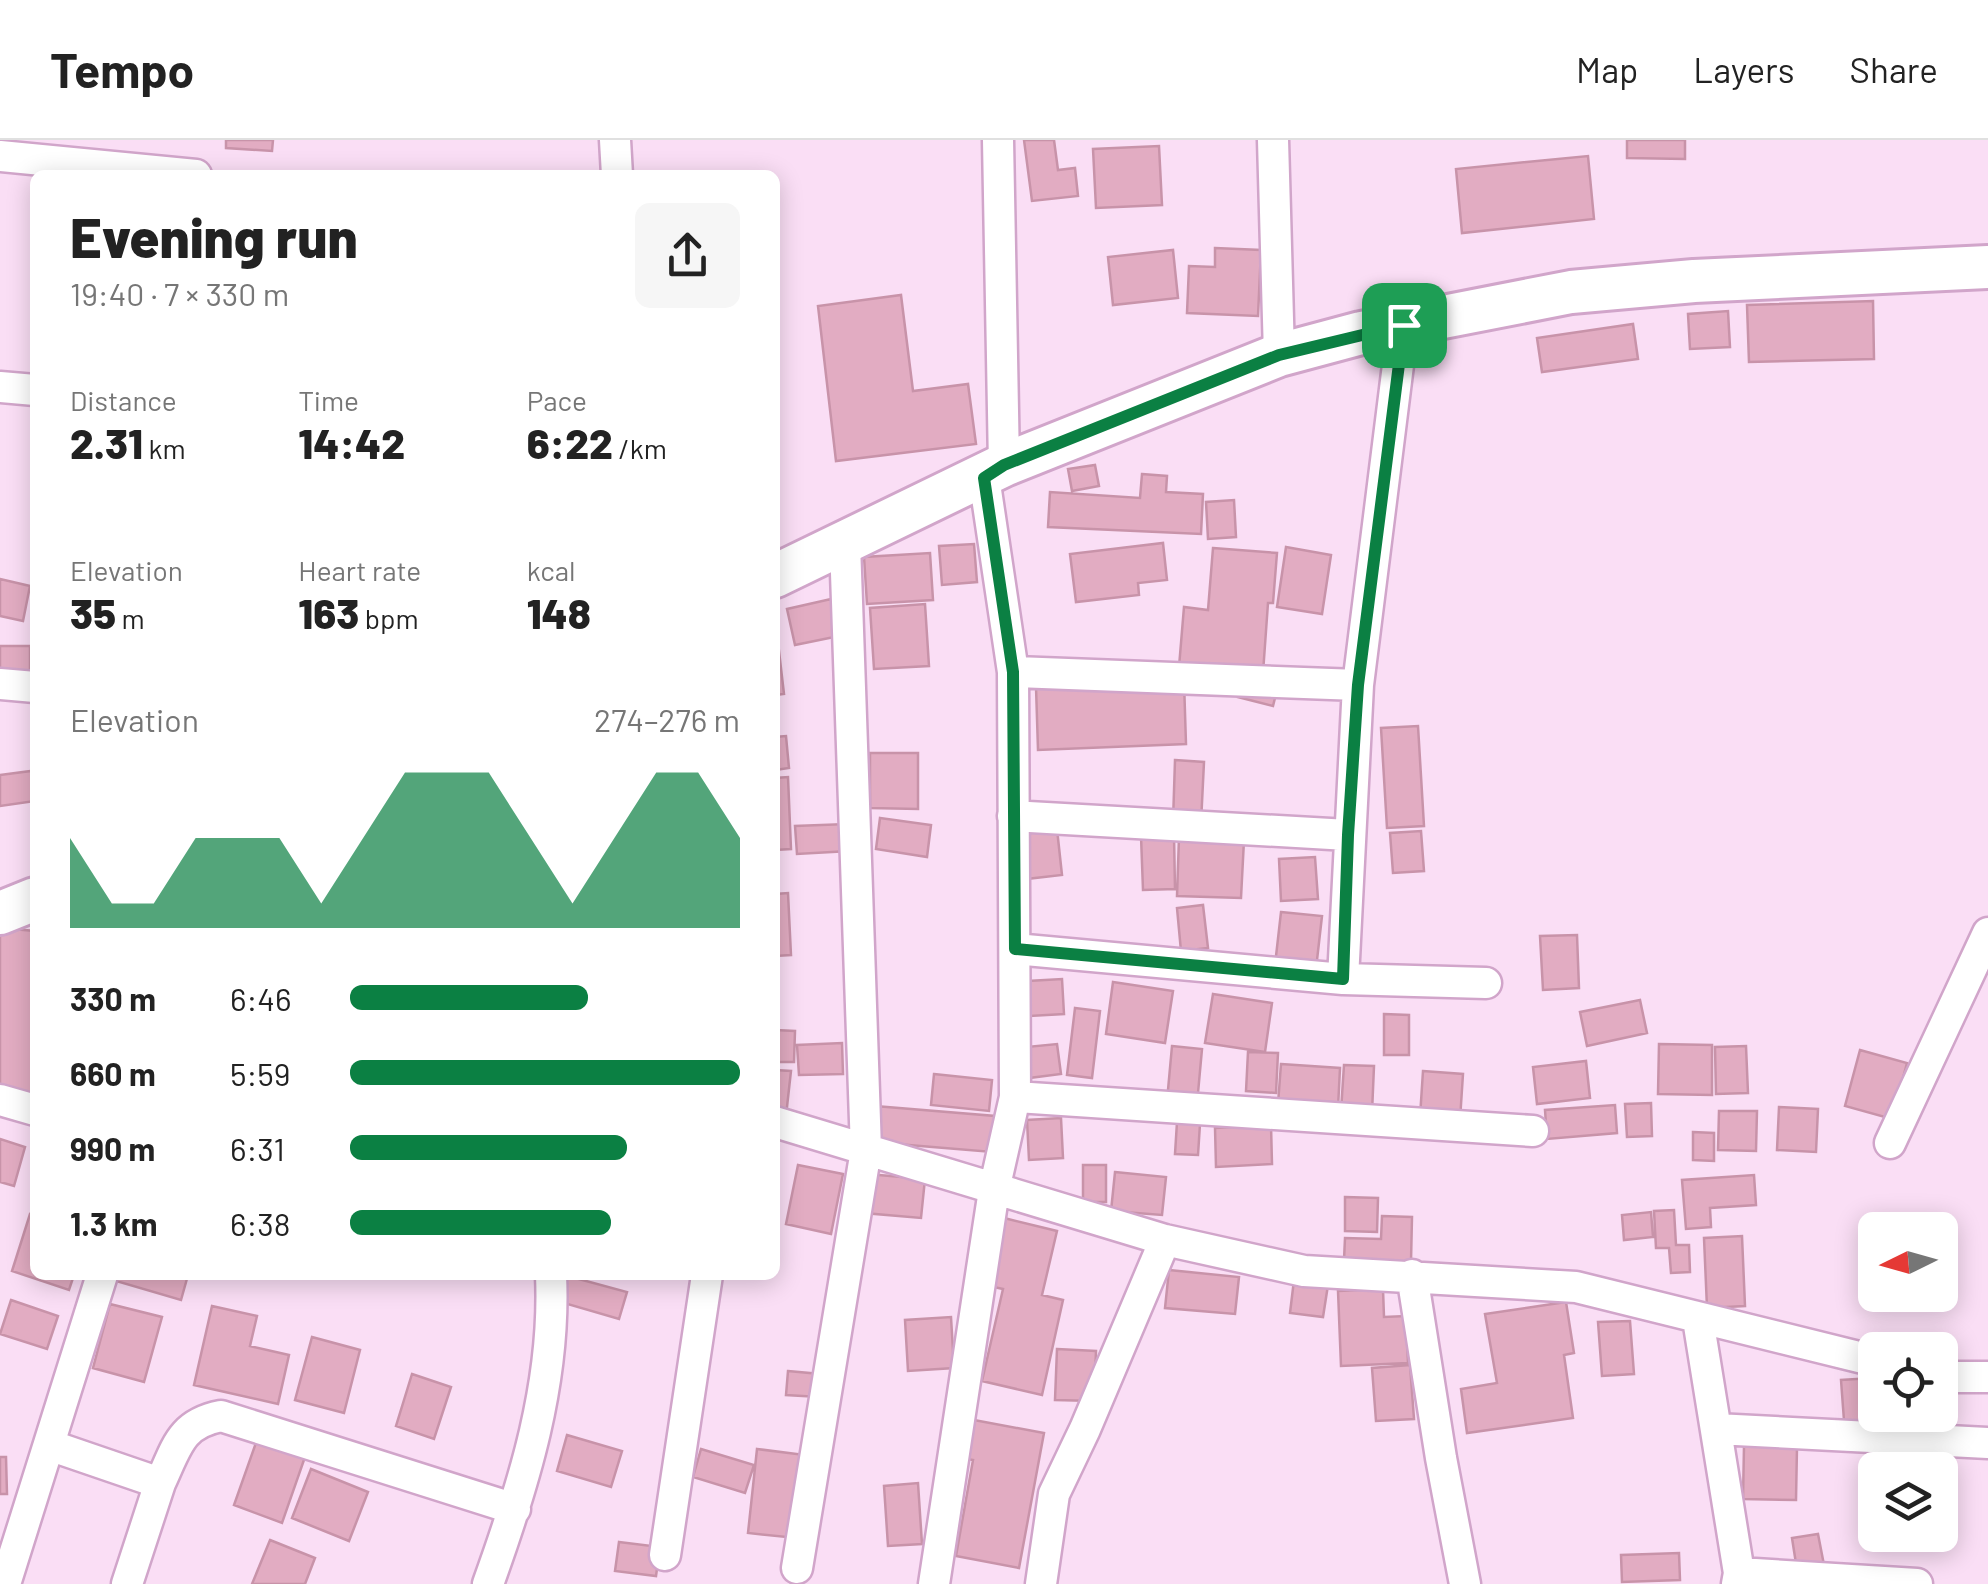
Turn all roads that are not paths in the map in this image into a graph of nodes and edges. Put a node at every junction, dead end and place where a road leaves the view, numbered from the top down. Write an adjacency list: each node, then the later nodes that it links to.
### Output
1 (614, 140): 6 (street)
2 (998, 140): 12 (street)
3 (1273, 140): 9 (street)
4 (0, 156): 5 (street)
5 (68, 169)
6 (616, 170)
7 (1988, 267): 8 (street)
8 (1404, 325): 9 (street); 17 (street)
9 (1279, 355): 12 (street)
10 (0, 387): 11 (street)
11 (30, 390)
12 (994, 471): 13 (street); 15 (street)
13 (845, 544): 14 (street); 33 (street)
14 (780, 574)
15 (1013, 672): 17 (street); 19 (street)
16 (0, 684): 18 (street)
17 (1358, 685): 20 (street)
18 (30, 687)
19 (1013, 816): 20 (street); 24 (street)
20 (1348, 835): 25 (street)
21 (30, 901): 22 (street)
22 (0, 913)
23 (1988, 934): 32 (street)
24 (1015, 949): 25 (street); 27 (street)
25 (1343, 979): 26 (street)
26 (1486, 983)
27 (1015, 1097): 31 (street); 34 (street)
28 (0, 1100): 29 (street)
29 (30, 1109)
30 (780, 1124): 33 (street)
31 (1532, 1131)
32 (1890, 1143)
33 (866, 1150): 34 (street); 50 (street)
34 (994, 1190): 35 (street); 55 (street)
35 (1165, 1240): 36 (street); 56 (street)
36 (1412, 1275): 40 (street); 57 (street)
37 (100, 1280): 46 (street)
38 (551, 1280): 48 (street)
39 (706, 1280): 49 (street)
40 (1698, 1318): 41 (street); 44 (street)
41 (1858, 1358)
42 (1958, 1377): 43 (street)
43 (1988, 1377)
44 (1716, 1429): 45 (street); 51 (street)
45 (1988, 1443)
46 (49, 1445): 47 (street); 52 (street)
47 (160, 1483): 48 (street); 53 (street)
48 (515, 1509): 54 (street)
49 (665, 1554)
50 (797, 1568)
51 (1738, 1579): 58 (street)
52 (5, 1584)
53 (128, 1584)
54 (488, 1584)
55 (934, 1584)
56 (1040, 1584)
57 (1465, 1584)
58 (1917, 1584)

